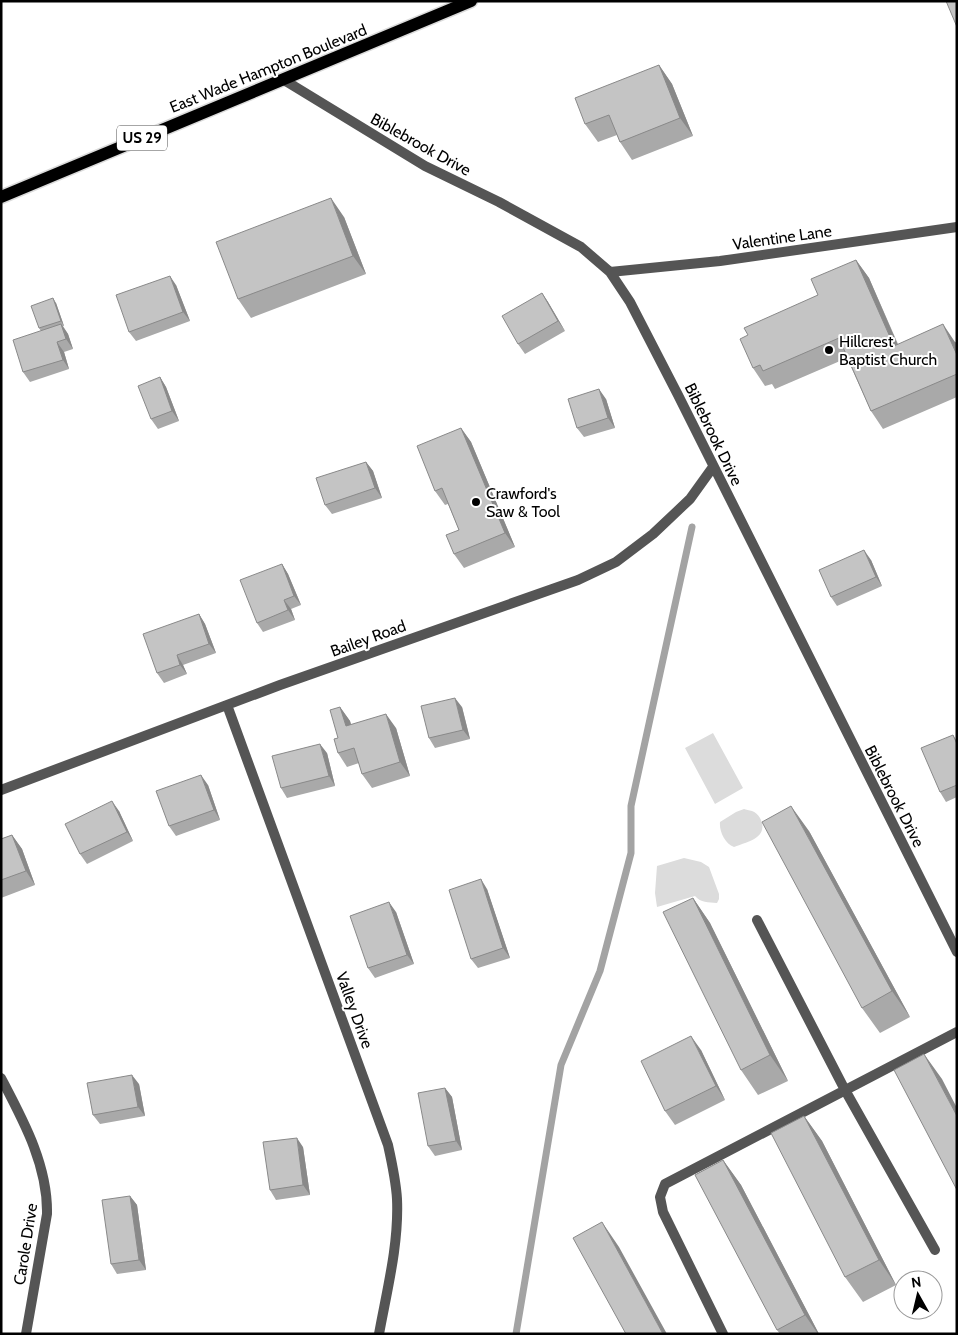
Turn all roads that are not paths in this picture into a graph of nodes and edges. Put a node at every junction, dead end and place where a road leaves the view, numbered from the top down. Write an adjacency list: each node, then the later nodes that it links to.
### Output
1 (471, 1): 3 (main road, East Wade Hampton Boulevard / US 29)
2 (479, 1): 3 (main road, East Wade Hampton Boulevard / US 29)
3 (437, 16): 4 (main road, East Wade Hampton Boulevard / US 29)
4 (284, 80): 5 (main road, East Wade Hampton Boulevard / US 29); 7 (street, Biblebrook Drive)
5 (1, 197)
6 (957, 227): 7 (street, Valentine Lane)
7 (610, 272): 8 (street, Biblebrook Drive)
8 (713, 467): 9 (street, Bailey Road); 12 (street, Biblebrook Drive)
9 (228, 705): 10 (street, Bailey Road); 18 (street, Valley Drive)
10 (1, 790)
11 (757, 920): 15 (street)
12 (957, 952)
13 (957, 1032): 15 (street)
14 (1, 1078): 17 (street, Carole Drive)
15 (845, 1090): 16 (street); 19 (street)
16 (935, 1250)
17 (26, 1334)
18 (379, 1334)
19 (723, 1334)

